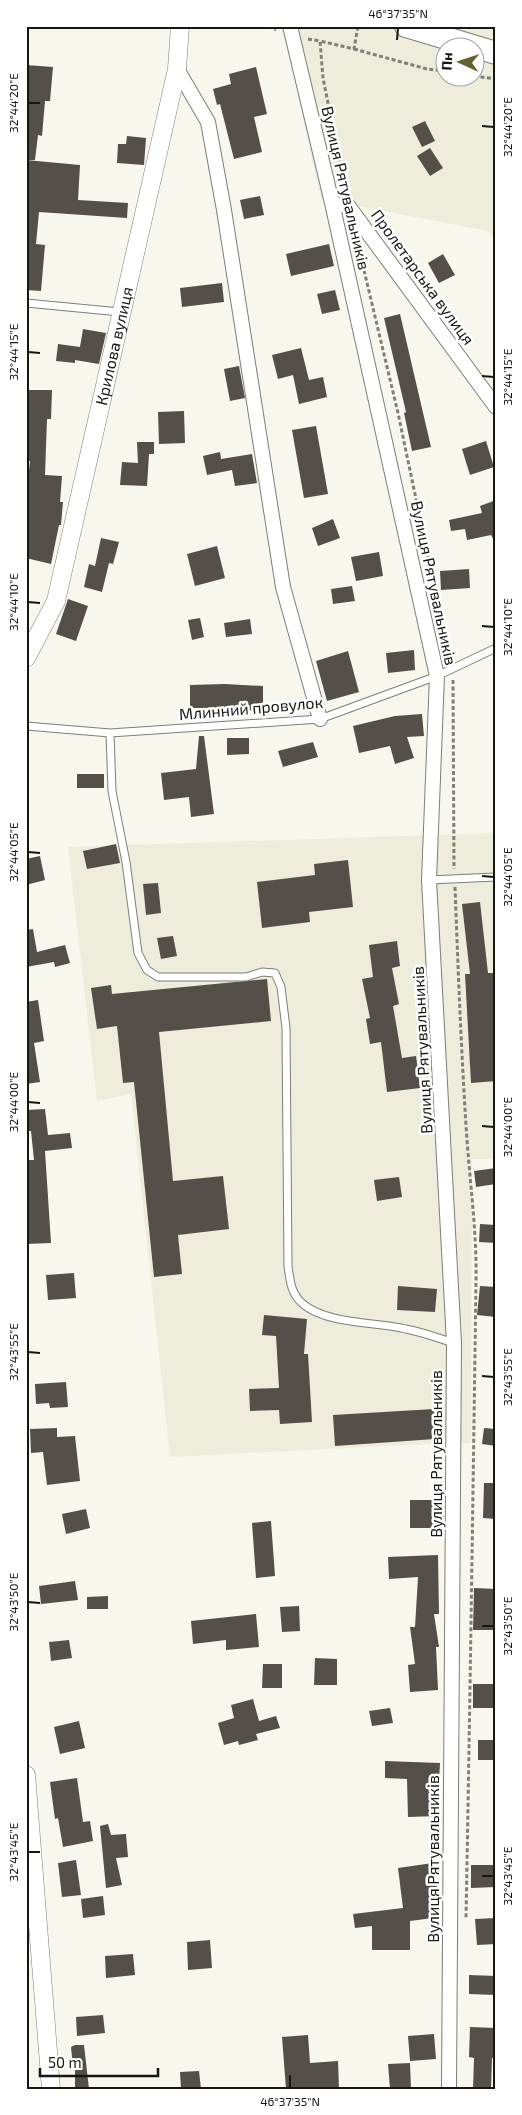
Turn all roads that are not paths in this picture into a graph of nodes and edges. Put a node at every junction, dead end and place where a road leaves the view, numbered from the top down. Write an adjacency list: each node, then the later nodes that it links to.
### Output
1 (180, 26): 5 (street, Крилова вулиця)
2 (290, 26): 6 (street, Вулиця Рятувальників)
3 (406, 26): 4 (main road)
4 (496, 53)
5 (177, 69): 8 (street, Крилова вулиця); 13 (street)
6 (332, 202): 9 (street, Пролетарська вулиця); 12 (street, Вулиця Рятувальників)
7 (26, 303): 8 (lane)
8 (122, 312): 11 (street, Крилова вулиця)
9 (496, 407)
10 (496, 648): 12 (lane, Млинний провулок)
11 (26, 658)
12 (437, 676): 13 (lane, Млинний провулок); 17 (street, Вулиця Рятувальників)
13 (320, 719): 15 (lane, Млинний провулок)
14 (26, 726): 15 (lane, Млинний провулок)
15 (110, 733): 18 (lane)
16 (496, 877): 17 (lane)
17 (430, 880): 18 (street, Вулиця Рятувальників)
18 (454, 1343): 21 (street, Вулиця Рятувальників)
19 (26, 1774): 20 (street)
20 (52, 2089)
21 (449, 2089)

